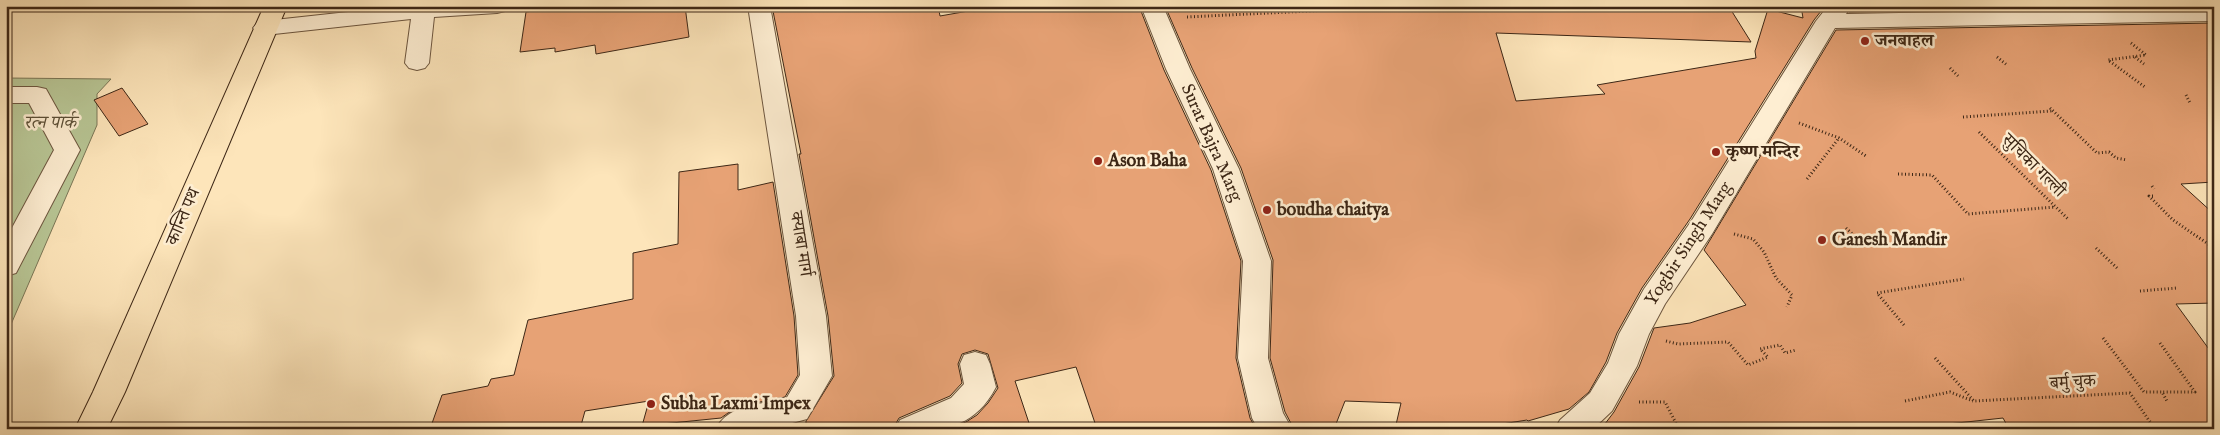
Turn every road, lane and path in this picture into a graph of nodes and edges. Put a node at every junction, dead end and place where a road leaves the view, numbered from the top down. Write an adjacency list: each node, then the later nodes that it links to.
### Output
1 (759, 6): 63 (street, क्याबा मार्ग)
2 (1411, 6): 5 (path)
3 (491, 7): 4 (street)
4 (423, 11): 9 (street); 12 (street)
5 (1154, 12): 65 (street, Surat Bajra Marg)
6 (1834, 13): 8 (street); 21 (street, Yogbir Singh Marg)
7 (2214, 14): 8 (street)
8 (2100, 16): 11 (path)
9 (271, 17): 62 (main road, कान्ति पथ)
10 (1997, 57): 14 (path)
11 (2134, 57): 13 (path); 17 (path)
12 (417, 63)
13 (2144, 64)
14 (2007, 65)
15 (1950, 68): 16 (path)
16 (1958, 76)
17 (2145, 87)
18 (6, 95): 39 (street)
19 (2186, 95): 20 (path)
20 (2190, 103)
21 (1772, 112): 24 (path); 32 (street, Yogbir Singh Marg)
22 (1963, 117): 26 (path, सुचिका गल्ली)
23 (1979, 132): 30 (path, सुचिका गल्ली)
24 (1839, 138): 25 (path); 28 (path)
25 (1866, 156)
26 (2127, 160)
27 (1898, 174): 30 (path)
28 (1808, 179)
29 (2153, 196): 38 (path)
30 (2055, 207): 31 (path, सुचिका गल्ली)
31 (2068, 219)
32 (1702, 227): 46 (path); 50 (street, Yogbir Singh Marg)
33 (2210, 227): 35 (path)
34 (1846, 228): 36 (path)
35 (2214, 230)
36 (1859, 240)
37 (2096, 248): 40 (path)
38 (2214, 248)
39 (6, 266)
40 (2117, 268)
41 (1964, 279): 44 (path)
42 (1895, 284): 44 (path)
43 (2177, 288): 45 (path)
44 (1900, 289): 47 (path)
45 (2140, 291)
46 (1787, 307)
47 (1897, 315): 48 (path); 49 (path)
48 (1891, 316)
49 (1904, 325)
50 (1634, 334): 53 (path); 60 (street, Yogbir Singh Marg)
51 (2103, 338): 56 (path)
52 (2160, 343): 56 (path)
53 (1796, 350)
54 (1935, 358): 58 (path)
55 (975, 364): 64 (street)
56 (2162, 392): 59 (path)
57 (1905, 400): 58 (path, बर्मु चुक)
58 (1974, 401): 69 (path, बर्मु चुक)
59 (2168, 401)
60 (1601, 402): 66 (street, Yogbir Singh Marg); 67 (path)
61 (1764, 427): 68 (path)
62 (91, 429)
63 (732, 429)
64 (911, 429)
65 (1276, 429)
66 (1571, 429)
67 (1679, 429)
68 (1723, 429)
69 (2155, 429)

